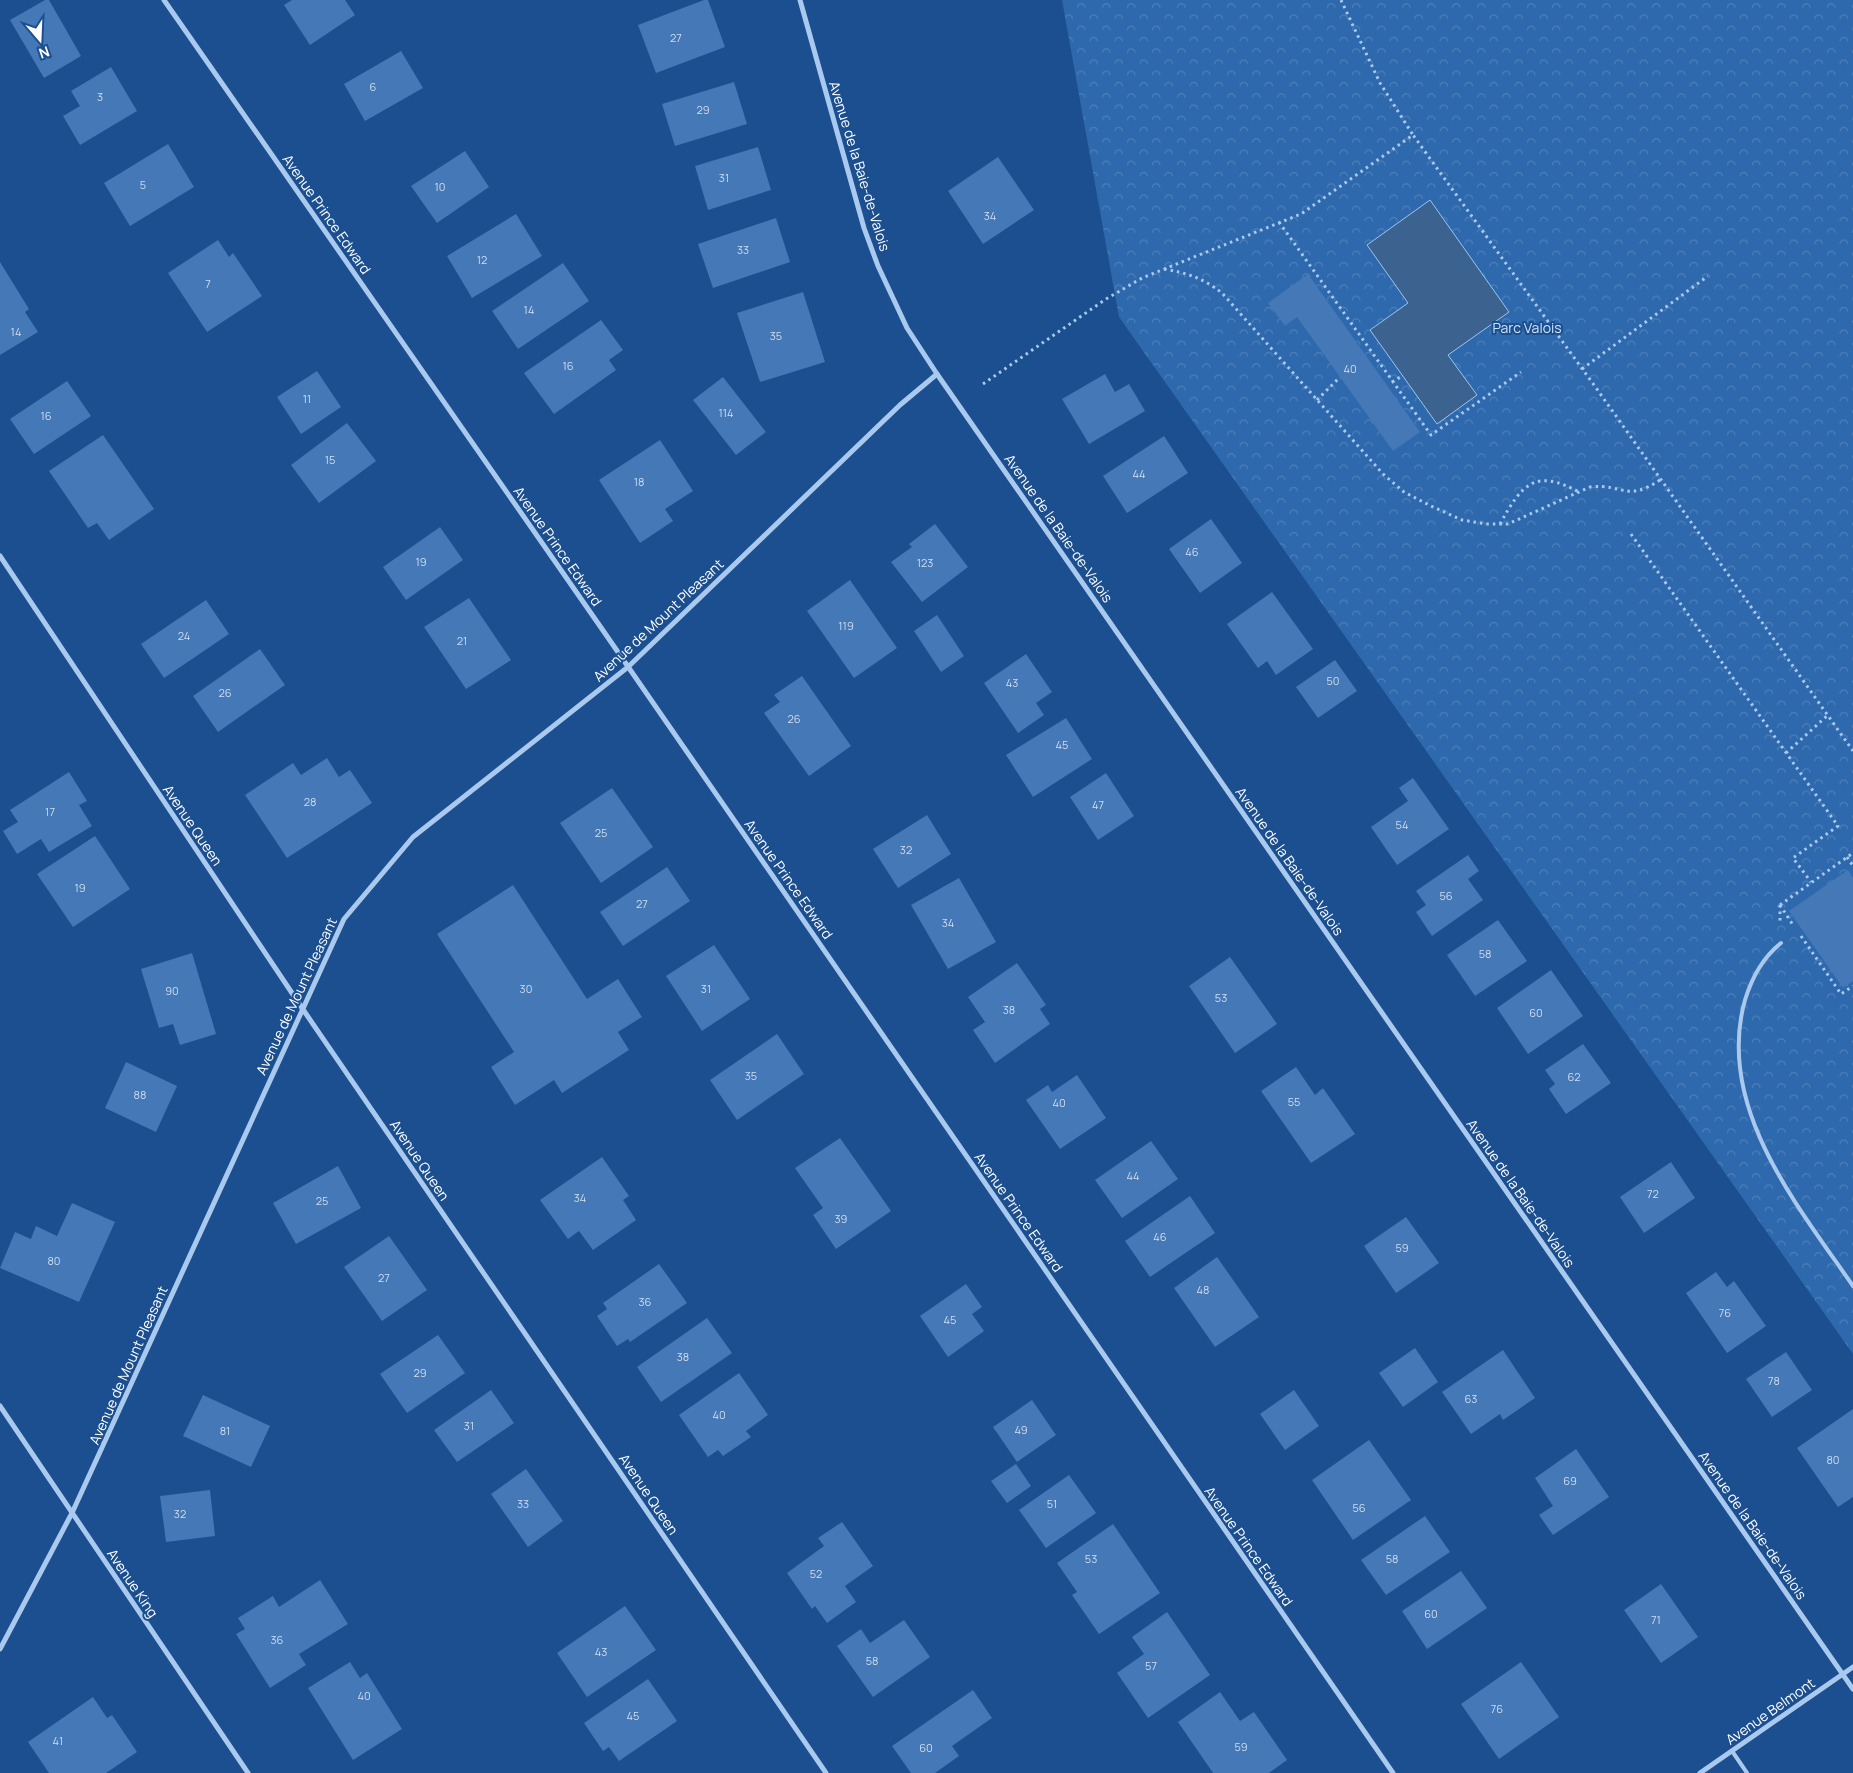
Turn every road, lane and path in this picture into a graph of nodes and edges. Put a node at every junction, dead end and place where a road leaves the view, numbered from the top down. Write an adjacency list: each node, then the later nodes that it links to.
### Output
1 (164, 0): 23 (street, Avenue Prince Edward)
2 (800, 0): 12 (street, Avenue de la Baie-de-Valois)
3 (1341, 0): 4 (path)
4 (1413, 135): 5 (path); 10 (path)
5 (1279, 222): 6 (path); 8 (path)
6 (1164, 269): 16 (path); 17 (path)
7 (1708, 276): 10 (path)
8 (1326, 289): 9 (path); 15 (path)
9 (1322, 293)
10 (1582, 369): 18 (path)
11 (1521, 372): 15 (path)
12 (937, 374): 23 (street, Avenue de Mount Pleasant); 39 (street, Avenue de la Baie-de-Valois)
13 (1402, 376): 15 (path)
14 (1340, 377): 17 (path)
15 (1392, 382)
16 (984, 384)
17 (1317, 400): 20 (path)
18 (1660, 480): 19 (path); 24 (path)
19 (1580, 492): 20 (path); 20 (path)
20 (1500, 524)
21 (1631, 534): 26 (path)
22 (0, 556): 33 (street, Avenue Queen)
23 (628, 667): 33 (street, Avenue de Mount Pleasant); 44 (street, Avenue Prince Edward)
24 (1828, 715): 25 (path); 26 (path)
25 (1853, 751)
26 (1786, 753): 30 (path)
27 (1853, 853): 28 (path)
28 (1847, 857): 29 (path); 30 (path)
29 (1853, 866)
30 (1811, 882): 32 (path)
31 (1781, 943): 34 (lane)
32 (1853, 986)
33 (302, 1008): 36 (street, Avenue de Mount Pleasant); 43 (street, Avenue Queen)
34 (1853, 1286)
35 (0, 1406): 36 (street, Avenue King)
36 (72, 1514): 37 (street, Avenue de Mount Pleasant); 42 (street, Avenue King)
37 (0, 1650)
38 (1853, 1667): 39 (street, Avenue Belmont)
39 (1842, 1674): 40 (street, Avenue de la Baie-de-Valois); 41 (street, Avenue Belmont)
40 (1853, 1689)
41 (1732, 1751): 45 (street, Avenue Belmont); 46 (lane)
42 (248, 1773)
43 (826, 1773)
44 (1393, 1773)
45 (1700, 1773)
46 (1747, 1773)

